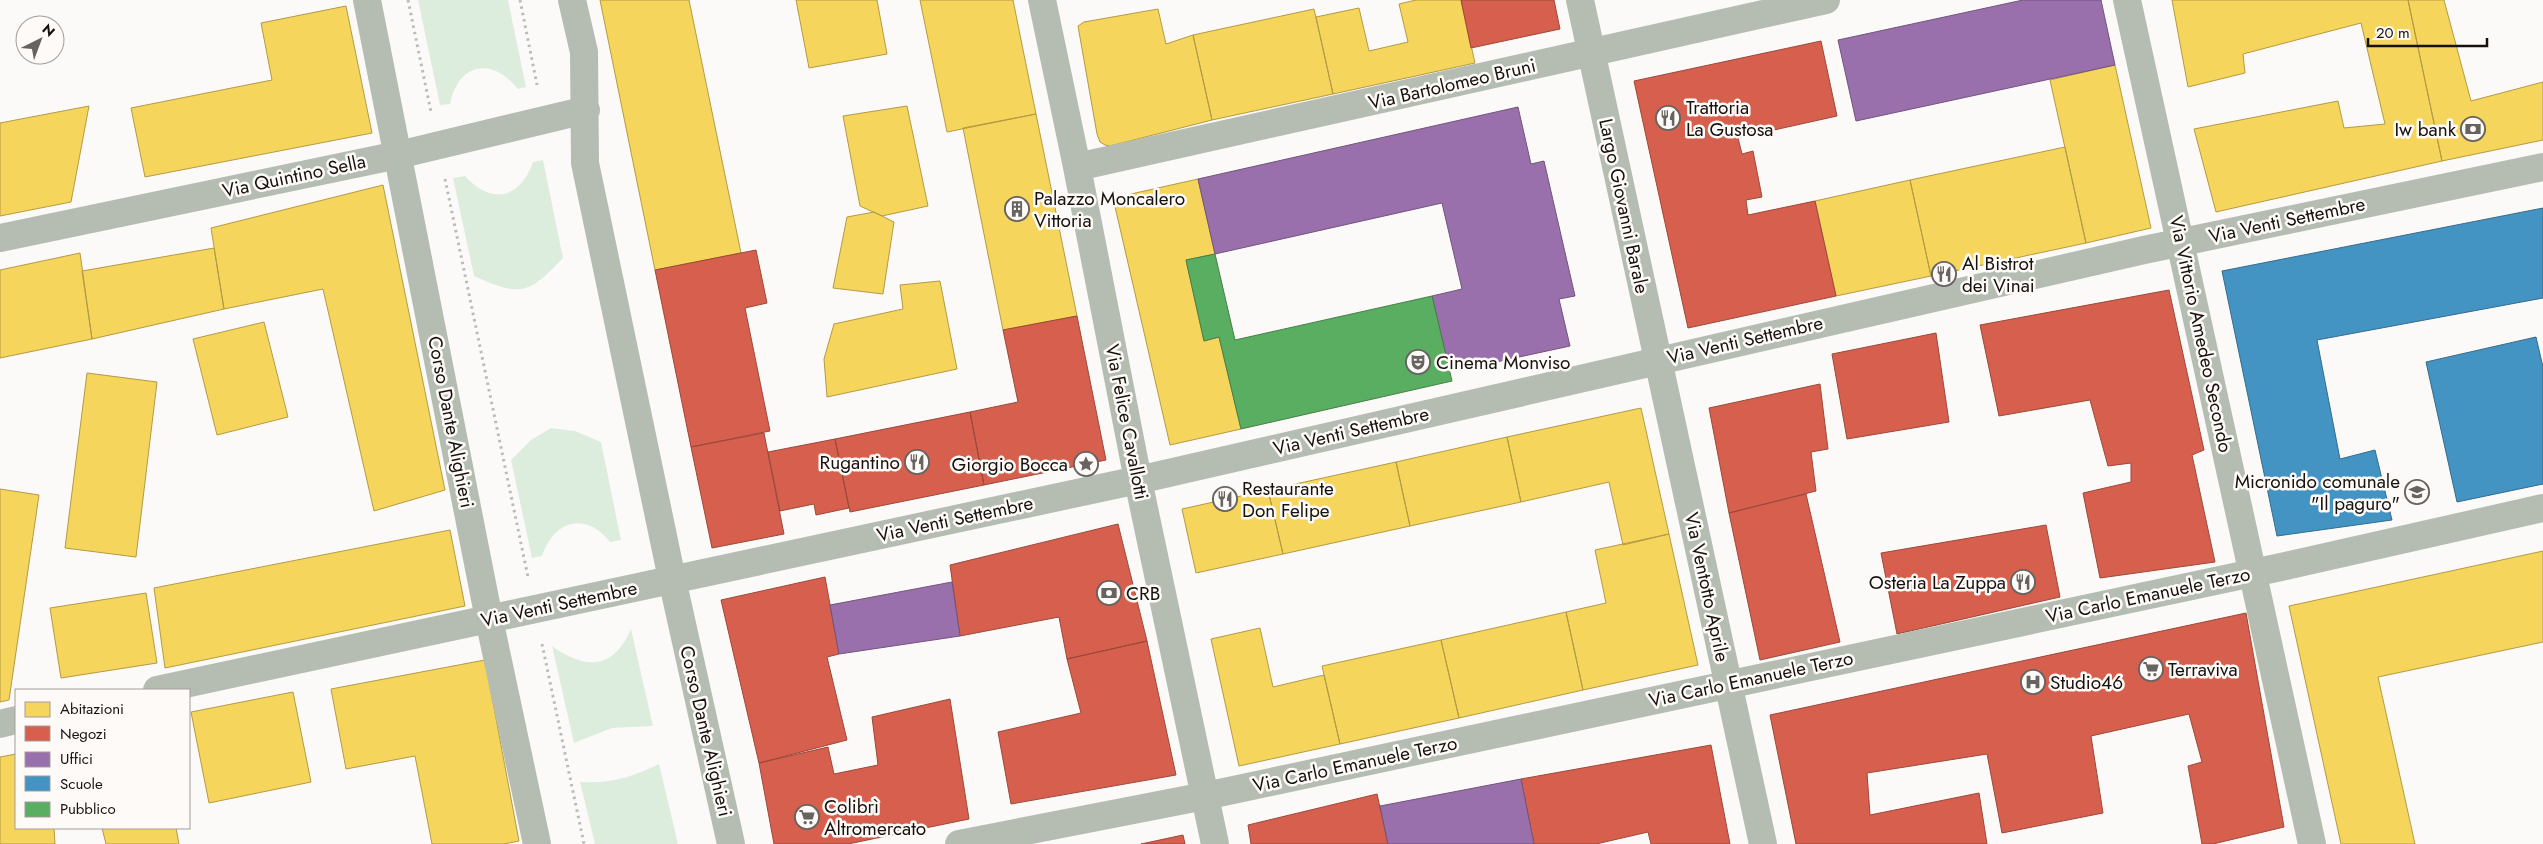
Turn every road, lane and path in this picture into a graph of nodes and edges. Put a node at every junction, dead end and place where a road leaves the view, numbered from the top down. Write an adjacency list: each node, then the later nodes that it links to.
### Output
1 (367, 0): 11 (street, Corso Dante Alighieri)
2 (408, 0): 10 (path)
3 (572, 0): 9 (street, Corso Dante Alighieri)
4 (1042, 0): 12 (street, Via Felice Cavallotti)
5 (1580, 0): 8 (street)
6 (1826, 0): 8 (street, Via Bartolomeo Bruni)
7 (2128, 0): 15 (street, Via Vittorio Amedeo Secondo)
8 (1590, 52): 12 (street, Via Bartolomeo Bruni); 16 (street, Largo Giovanni Barale)
9 (586, 110): 10 (street, Via Quintino Sella); 20 (street, Corso Dante Alighieri)
10 (438, 145): 11 (street, Via Quintino Sella); 21 (path)
11 (398, 154): 14 (street, Via Quintino Sella); 22 (street, Corso Dante Alighieri)
12 (1077, 167): 17 (street, Via Felice Cavallotti)
13 (2543, 167): 15 (street, Via Venti Settembre)
14 (0, 238)
15 (2181, 242): 16 (street, Via Venti Settembre); 19 (street, Via Vittorio Amedeo Secondo)
16 (1657, 360): 17 (street, Via Venti Settembre); 23 (street, Via Ventotto Aprile)
17 (1138, 480): 20 (street, Via Venti Settembre); 27 (street, Via Felice Cavallotti)
18 (2543, 508): 19 (street, Via Carlo Emanuele Terzo)
19 (2252, 573): 23 (street, Via Carlo Emanuele Terzo); 34 (street, Via Vittorio Amedeo Secondo)
20 (672, 579): 21 (street, Via Venti Settembre); 30 (street, Corso Dante Alighieri)
21 (535, 609): 22 (street, Via Venti Settembre); 29 (path)
22 (490, 619): 24 (street, Via Venti Settembre); 28 (street, Corso Dante Alighieri)
23 (1727, 684): 27 (street, Via Carlo Emanuele Terzo); 33 (street, Via Ventotto Aprile)
24 (162, 689)
25 (15, 720): 26 (street)
26 (0, 724)
27 (1205, 796): 31 (street, Via Carlo Emanuele Terzo); 32 (street, Via Felice Cavallotti)
28 (537, 844)
29 (584, 844)
30 (731, 844)
31 (959, 844)
32 (1215, 844)
33 (1764, 844)
34 (2312, 844)

